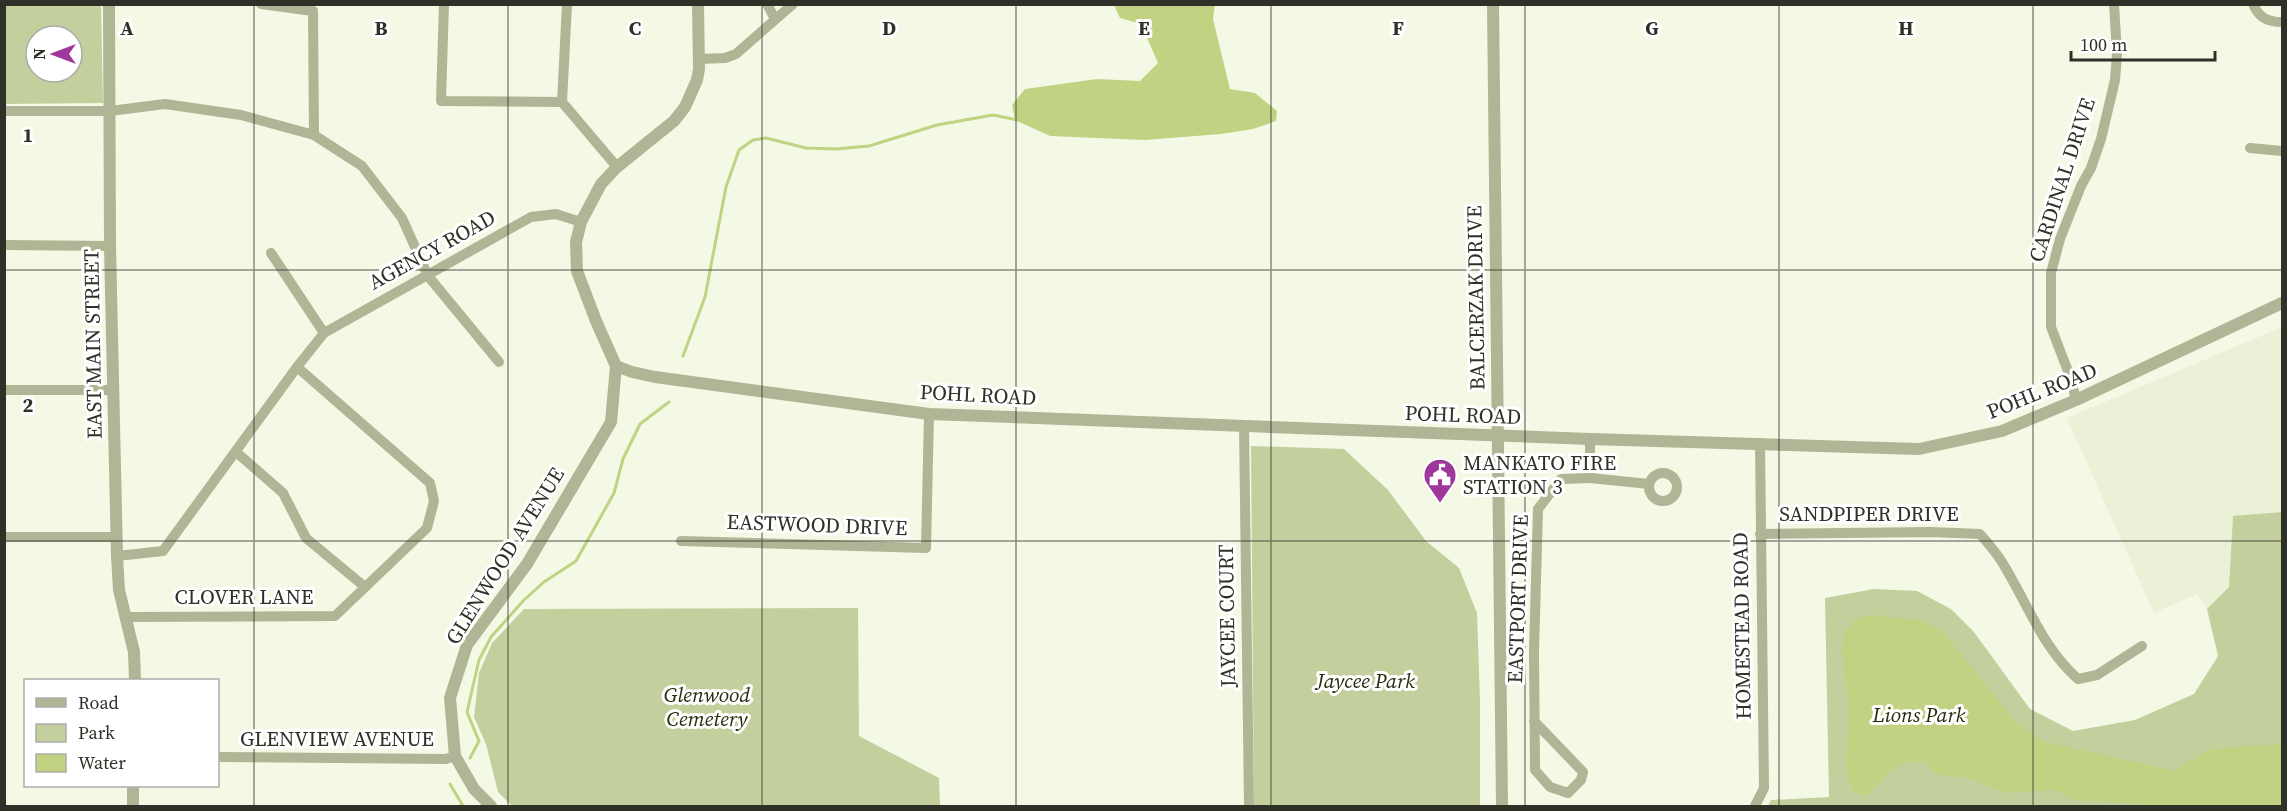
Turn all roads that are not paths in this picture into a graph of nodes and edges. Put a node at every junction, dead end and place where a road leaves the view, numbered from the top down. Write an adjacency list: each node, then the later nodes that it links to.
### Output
1 (110, 4): 16 (street, EAST MAIN STREET)
2 (261, 4): 17 (street)
3 (444, 4): 14 (street)
4 (567, 4): 14 (street)
5 (698, 4): 13 (street)
6 (767, 4): 11 (street)
7 (793, 4): 11 (street)
8 (1493, 4): 36 (street, BALCERZAK DRIVE)
9 (2114, 4): 33 (street, CARDINAL DRIVE)
10 (2253, 4): 12 (street)
11 (775, 19): 13 (street)
12 (2283, 22)
13 (699, 59): 20 (street)
14 (562, 102): 20 (street)
15 (4, 111): 16 (street)
16 (110, 111): 17 (street); 23 (street, EAST MAIN STREET)
17 (314, 135): 25 (street)
18 (2250, 148): 19 (street)
19 (2283, 151)
20 (617, 167): 21 (street)
21 (581, 222): 25 (street, AGENCY ROAD); 29 (street, GLENWOOD AVENUE)
22 (4, 245): 23 (street)
23 (110, 246): 32 (street, EAST MAIN STREET)
24 (271, 253): 27 (street)
25 (428, 276): 27 (street, AGENCY ROAD); 28 (street)
26 (2283, 303): 33 (street, POHL ROAD)
27 (324, 333): 30 (street, AGENCY ROAD)
28 (499, 362)
29 (616, 366): 34 (street, POHL ROAD); 52 (street, GLENWOOD AVENUE)
30 (297, 367): 39 (street, AGENCY ROAD); 47 (street, CLOVER LANE)
31 (4, 390): 32 (street)
32 (114, 390): 44 (street, EAST MAIN STREET)
33 (2076, 400): 38 (street, POHL ROAD)
34 (930, 414): 35 (street, POHL ROAD); 45 (street, EASTWOOD DRIVE)
35 (1244, 425): 36 (street, POHL ROAD); 57 (street, JAYCEE COURT)
36 (1497, 435): 37 (street, POHL ROAD); 58 (street, BALCERZAK DRIVE)
37 (1590, 439): 38 (street, POHL ROAD); 40 (street)
38 (1760, 443): 42 (street, HOMESTEAD ROAD)
39 (236, 452): 46 (street, AGENCY ROAD); 47 (street)
40 (1590, 478): 41 (street, EASTPORT DRIVE); 51 (street, EASTPORT DRIVE)
41 (1649, 484)
42 (1760, 534): 49 (street, SANDPIPER DRIVE); 59 (street, HOMESTEAD ROAD)
43 (4, 537): 44 (street)
44 (116, 537): 46 (street, EAST MAIN STREET)
45 (681, 541)
46 (117, 556): 48 (street, EAST MAIN STREET)
47 (365, 587): 48 (street, CLOVER LANE)
48 (126, 617): 50 (street, EAST MAIN STREET)
49 (2142, 646)
50 (135, 679)
51 (1534, 721): 51 (street, EASTPORT DRIVE)
52 (455, 756): 53 (street, GLENVIEW AVENUE); 56 (street, GLENWOOD AVENUE)
53 (219, 757)
54 (133, 787): 55 (street)
55 (133, 807)
56 (491, 807)
57 (1249, 807)
58 (1502, 807)
59 (1755, 807)

